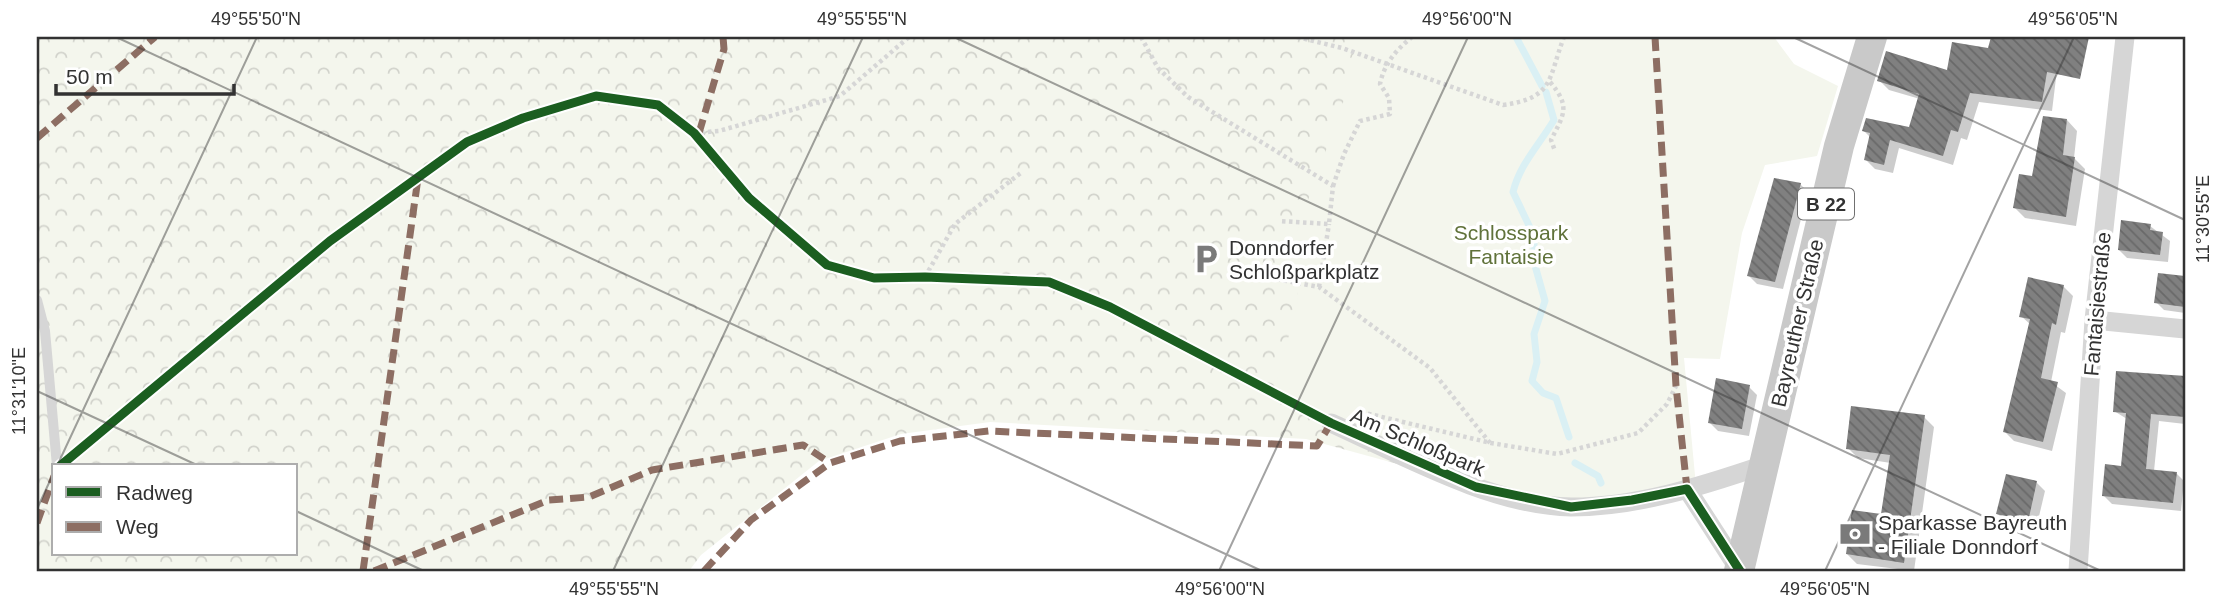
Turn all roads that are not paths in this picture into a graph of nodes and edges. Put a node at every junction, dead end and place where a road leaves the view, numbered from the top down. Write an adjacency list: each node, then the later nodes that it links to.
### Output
1 (1872, 37): 9 (main road, Bayreuther Straße / B 22)
2 (2125, 37): 5 (street, Fantaisiestraße)
3 (1049, 282): 7 (lane)
4 (37, 300): 8 (lane)
5 (2094, 320): 6 (street); 12 (street, Fantaisiestraße)
6 (2185, 329)
7 (1331, 424): 10 (street, Am Schloßpark)
8 (57, 464)
9 (1764, 465): 10 (street, Am Schloßpark); 11 (main road, Bayreuther Straße / B 22)
10 (1686, 489): 11 (street)
11 (1739, 571)
12 (2078, 571)

